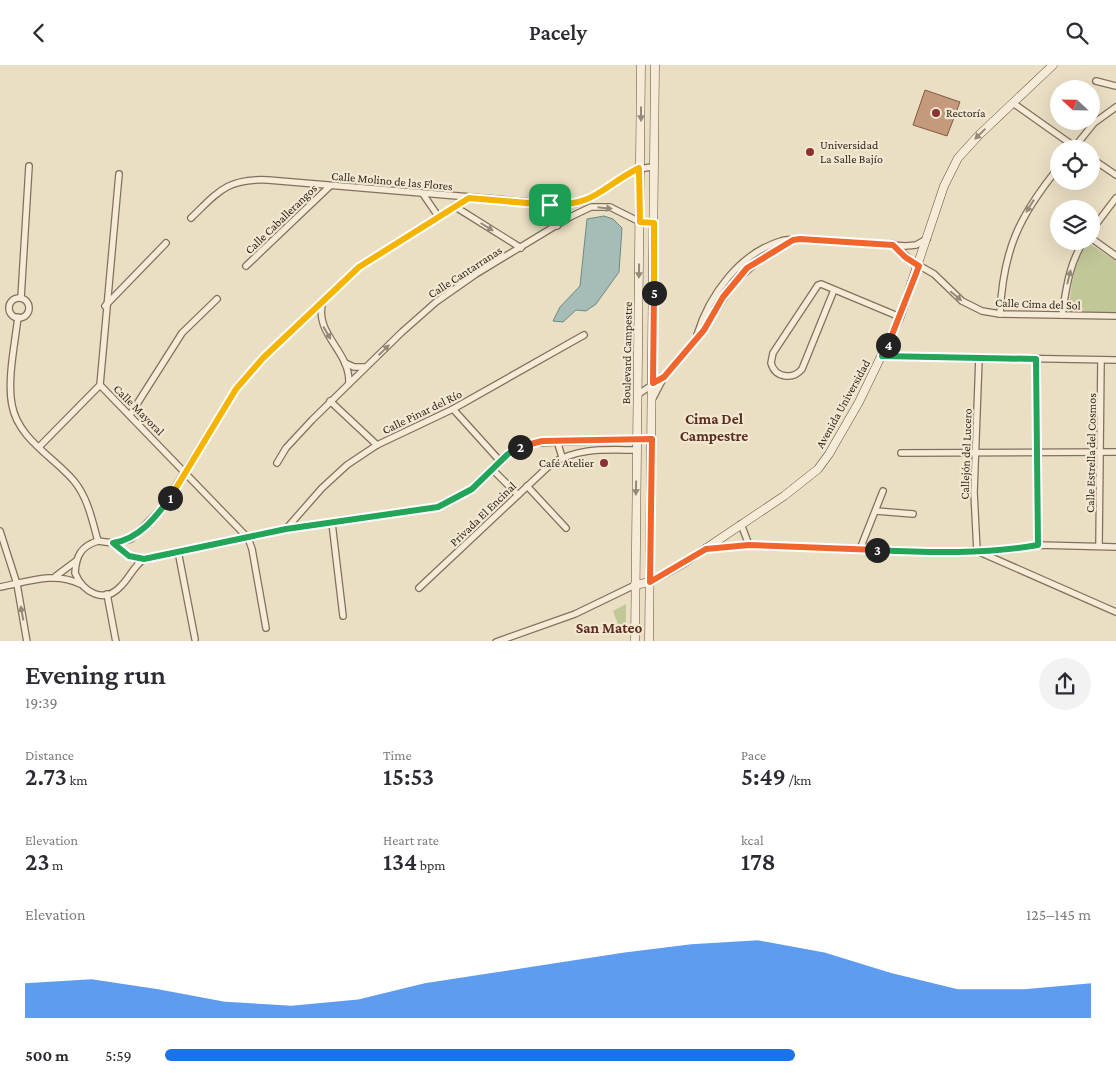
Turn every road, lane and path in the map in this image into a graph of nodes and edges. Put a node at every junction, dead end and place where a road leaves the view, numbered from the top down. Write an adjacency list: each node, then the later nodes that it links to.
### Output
1 (641, 65): 13 (street, Boulevard Campestre, one-way to 13)
2 (655, 65): 12 (street, Boulevard Campestre)
3 (1053, 65): 6 (street, Avenida Universidad)
4 (1100, 82): 5 (street)
5 (1116, 86)
6 (1013, 103): 8 (street); 29 (street, Avenida Universidad, one-way to 29)
7 (1116, 107): 9 (street)
8 (1064, 140)
9 (1081, 140)
10 (1100, 164): 15 (street)
11 (29, 166): 39 (street)
12 (654, 167): 13 (street, Calle Molino de las Flores); 27 (street, Boulevard Campestre)
13 (639, 168): 21 (street, Calle Molino de las Flores); 26 (street, Boulevard Campestre)
14 (119, 174): 42 (street, Calle Mayoral)
15 (1116, 175)
16 (1050, 179): 43 (street, one-way to 43)
17 (330, 186): 18 (street, Calle Molino de las Flores); 24 (street, Calle Molino de las Flores); 36 (street, Calle Caballerangos)
18 (423, 194): 20 (street, Calle Molino de las Flores); 23 (street)
19 (1116, 197): 25 (street)
20 (469, 198): 21 (street, Calle Molino de las Flores); 22 (street)
21 (550, 205): 28 (street)
22 (454, 207): 23 (street); 33 (street, one-way to 33)
23 (438, 216): 41 (street)
24 (191, 218)
25 (1100, 219)
26 (640, 222): 27 (street, Calle Cantarranas); 28 (street, Calle Cantarranas, one-way to 26); 60 (street, Boulevard Campestre, one-way to 60)
27 (654, 223): 58 (street, Boulevard Campestre)
28 (557, 226): 33 (street, Calle Cantarranas)
29 (927, 239): 32 (street); 37 (street, Avenida Universidad)
30 (166, 243): 42 (street)
31 (1100, 244): 35 (street)
32 (893, 245): 37 (street, Calle Cima del Sol); 56 (street)
33 (521, 248): 55 (street, Calle Cantarranas, one-way to 33)
34 (1080, 250): 44 (street, one-way to 34)
35 (1116, 256)
36 (246, 266)
37 (919, 266): 43 (street, Calle Cima del Sol, one-way to 43); 47 (street, Avenida Universidad)
38 (834, 290): 38 (street); 47 (street)
39 (21, 298): 46 (street); 46 (street)
40 (218, 299): 64 (street)
41 (324, 300): 54 (street, one-way to 54); 80 (street)
42 (105, 306): 59 (street, Calle Mayoral)
43 (1000, 314): 44 (street, Calle Cima del Sol)
44 (1062, 315): 45 (street, Calle Cima del Sol)
45 (1116, 316)
46 (18, 317): 69 (street)
47 (900, 317): 49 (street, Avenida Universidad)
48 (584, 335): 63 (street, Calle Pinar del Río)
49 (882, 356): 50 (street); 87 (street, Avenida Universidad)
50 (979, 358): 51 (street); 71 (street, Callejón del Lucero)
51 (1036, 359): 52 (street); 75 (street)
52 (1101, 359): 53 (street); 72 (street, Calle Estrella del Cosmos)
53 (1116, 360)
54 (345, 363): 55 (street); 57 (street)
55 (366, 367): 57 (street, Calle Cantarranas)
56 (664, 377): 58 (street); 61 (street)
57 (349, 383): 62 (street, Calle Cantarranas)
58 (653, 383): 60 (street); 61 (street, Boulevard Campestre)
59 (100, 385): 64 (street, Calle Mayoral); 69 (street)
60 (637, 395): 66 (street, Boulevard Campestre)
61 (653, 397): 65 (street, Boulevard Campestre)
62 (330, 401): 68 (street); 78 (street, Calle Cantarranas)
63 (453, 409): 68 (street, Calle Pinar del Río); 77 (street)
64 (130, 415): 80 (street, Calle Mayoral)
65 (652, 439): 66 (street); 105 (street, Boulevard Campestre)
66 (637, 440): 67 (street); 70 (street, Boulevard Campestre)
67 (557, 441): 76 (street); 77 (street)
68 (377, 445): 89 (street, Calle Pinar del Río)
69 (39, 447): 92 (street)
70 (637, 450): 76 (street, Privada El Encinal); 108 (street, Boulevard Campestre, one-way to 108)
71 (977, 452): 74 (street); 75 (street); 101 (street, Callejón del Lucero)
72 (1102, 452): 73 (street); 75 (street); 96 (street, Calle Estrella del Cosmos)
73 (1116, 452)
74 (901, 453)
75 (1036, 453): 95 (street)
76 (562, 457): 81 (street, Privada El Encinal)
77 (500, 461): 79 (street)
78 (277, 463)
79 (492, 469): 83 (street); 86 (street)
80 (185, 472): 91 (street, Calle Mayoral); 93 (street)
81 (527, 486): 83 (street, Privada El Encinal); 88 (street)
82 (883, 491): 84 (street)
83 (518, 495): 110 (street, Privada El Encinal)
84 (876, 511): 85 (street); 99 (street)
85 (913, 515)
86 (332, 523): 89 (street); 113 (street)
87 (740, 524): 94 (street); 98 (street, Avenida Universidad)
88 (566, 528)
89 (286, 529): 91 (street)
90 (0, 531): 106 (street)
91 (248, 538): 100 (street); 114 (street)
92 (98, 541): 93 (street); 103 (street)
93 (113, 543): 102 (street)
94 (749, 545): 98 (street); 99 (street)
95 (1038, 545): 96 (street); 101 (street)
96 (1099, 546): 97 (street)
97 (1116, 547)
98 (706, 549): 105 (street, Avenida Universidad)
99 (860, 549): 101 (street)
100 (178, 551): 102 (street); 115 (street)
101 (977, 551): 112 (street)
102 (144, 559): 111 (street)
103 (76, 561): 104 (street); 107 (street)
104 (54, 577): 106 (street); 107 (street)
105 (650, 582): 108 (street, Avenida Universidad); 120 (street, Boulevard Campestre)
106 (17, 584): 109 (street); 116 (street, one-way to 106)
107 (80, 584): 111 (street)
108 (634, 585): 118 (street, Avenida Universidad); 119 (street, Boulevard Campestre)
109 (0, 587)
110 (419, 588)
111 (107, 595): 117 (street)
112 (1116, 612)
113 (343, 616)
114 (266, 628)
115 (195, 639)
116 (27, 641)
117 (116, 641)
118 (496, 641)
119 (635, 641)
120 (649, 641)

